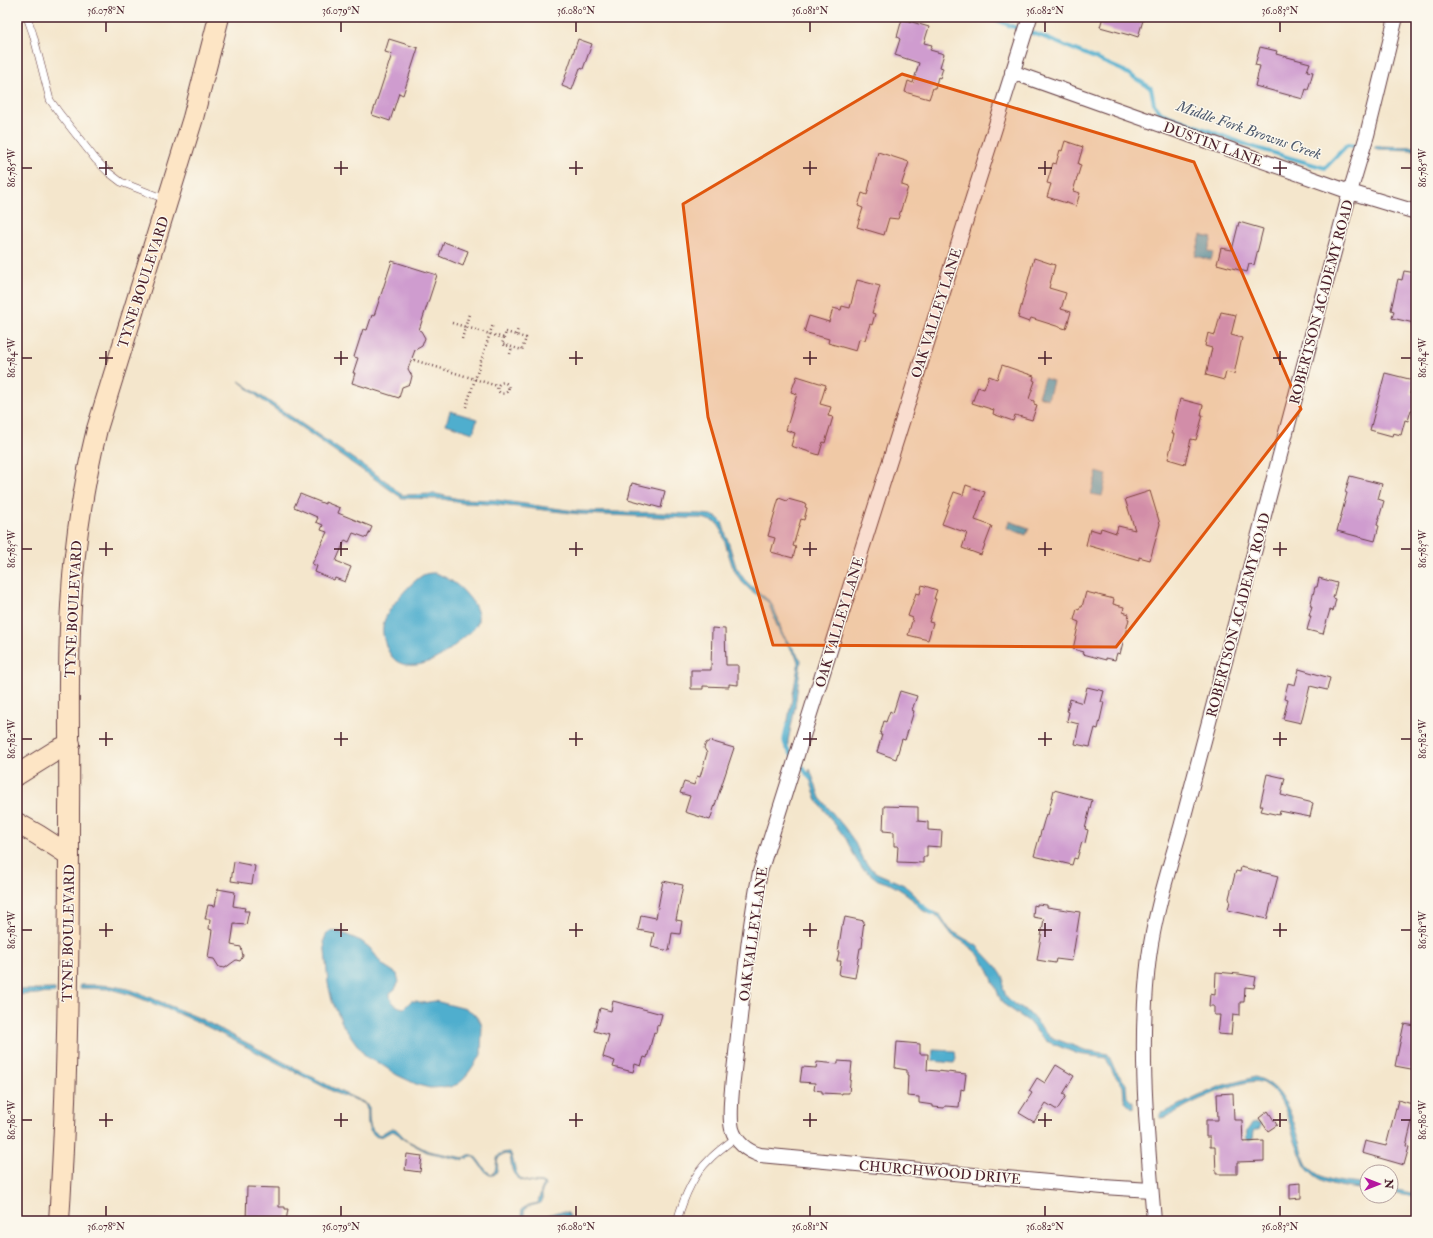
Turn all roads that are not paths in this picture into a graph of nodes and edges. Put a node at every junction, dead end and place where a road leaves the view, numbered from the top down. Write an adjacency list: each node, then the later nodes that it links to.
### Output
1 (27, 17): 7 (lane)
2 (219, 17): 7 (street, TYNE BOULEVARD)
3 (1030, 17): 5 (street, OAK VALLEY LANE)
4 (1396, 17): 6 (street, ROBERTSON ACADEMY ROAD)
5 (1012, 72): 6 (street, DUSTIN LANE); 13 (street, OAK VALLEY LANE)
6 (1350, 192): 8 (street, DUSTIN LANE); 14 (street, ROBERTSON ACADEMY ROAD)
7 (169, 200): 9 (street, TYNE BOULEVARD)
8 (1416, 212)
9 (70, 744): 10 (street); 12 (street, TYNE BOULEVARD)
10 (17, 775)
11 (17, 823): 12 (street)
12 (69, 855): 15 (street, TYNE BOULEVARD)
13 (736, 1137): 14 (street, CHURCHWOOD DRIVE); 16 (lane)
14 (1151, 1190): 17 (street, ROBERTSON ACADEMY ROAD)
15 (59, 1221)
16 (677, 1221)
17 (1154, 1221)

